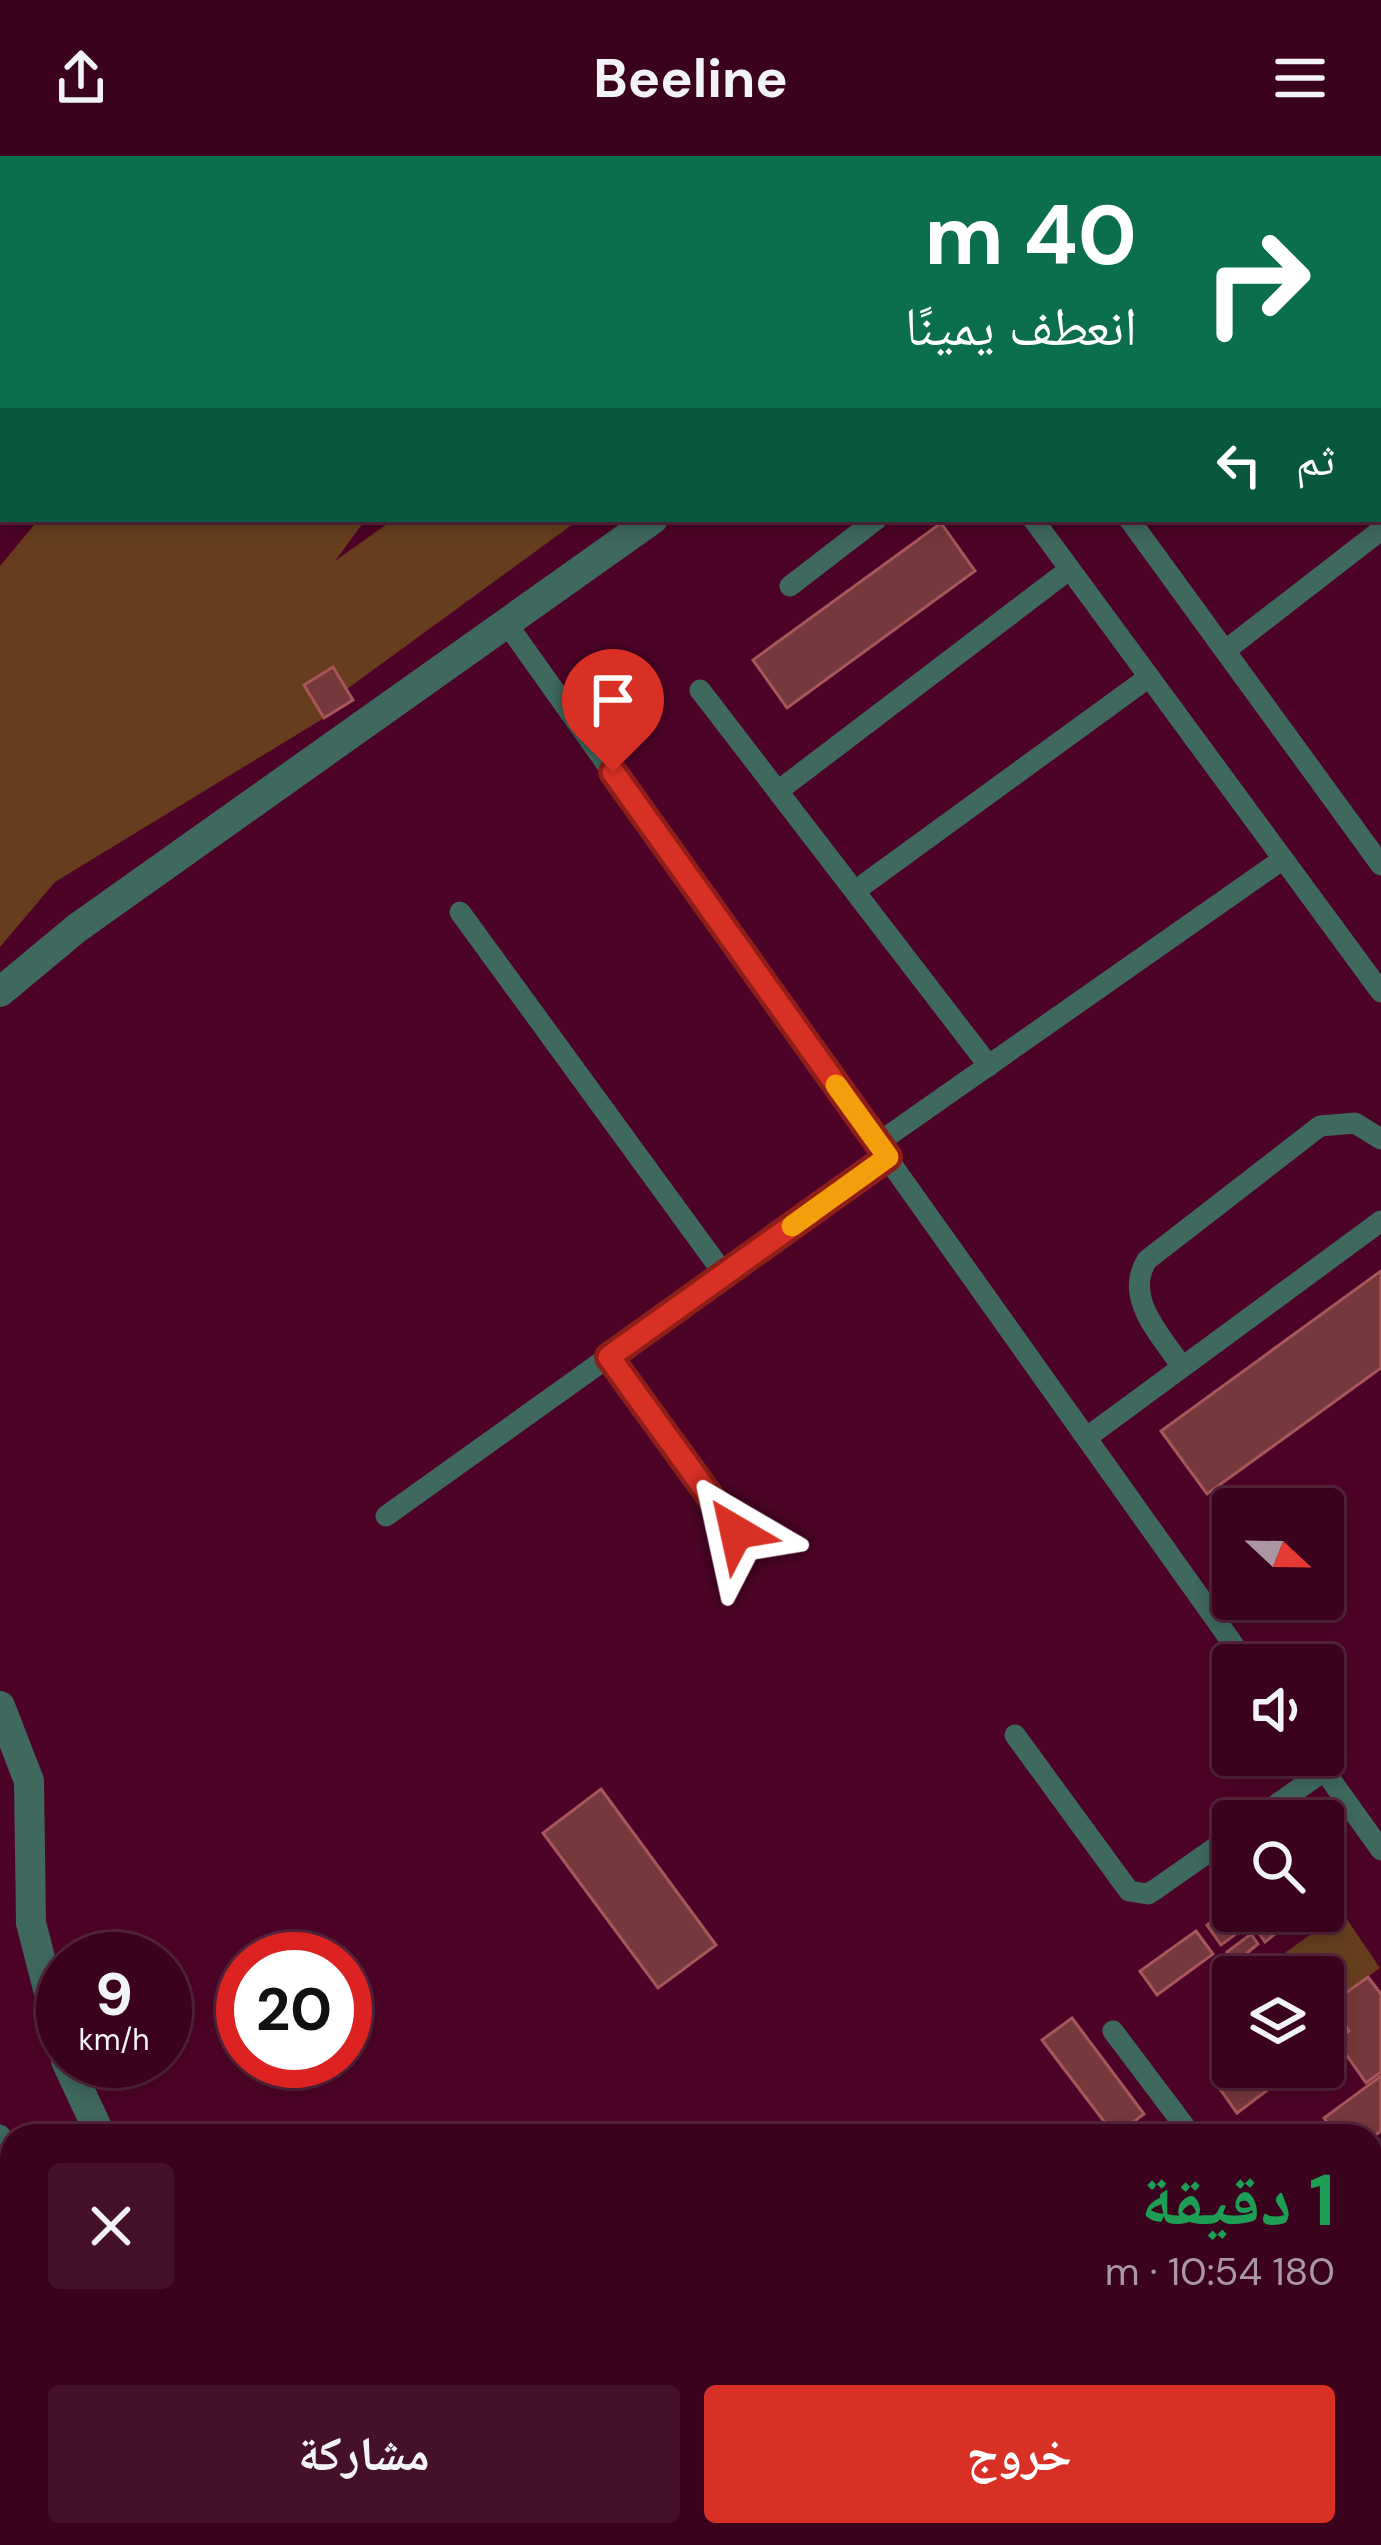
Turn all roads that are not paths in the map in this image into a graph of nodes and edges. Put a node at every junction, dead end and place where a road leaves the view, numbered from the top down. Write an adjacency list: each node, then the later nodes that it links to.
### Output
1 (649, 522): 8 (street)
2 (874, 522): 7 (lane)
3 (1035, 522): 6 (lane)
4 (1131, 522): 9 (lane)
5 (1381, 530): 9 (lane)
6 (1070, 569): 10 (lane); 12 (lane)
7 (790, 586)
8 (507, 624): 17 (street); 21 (lane)
9 (1226, 650): 14 (lane)
10 (1149, 677): 13 (lane); 15 (lane)
11 (700, 690): 12 (lane)
12 (778, 790): 15 (lane)
13 (1282, 859): 18 (lane); 19 (lane)
14 (1381, 865)
15 (855, 891): 19 (lane)
16 (460, 912): 23 (lane)
17 (0, 992)
18 (1381, 992)
19 (989, 1066): 21 (lane)
20 (1381, 1139): 25 (lane)
21 (883, 1150): 23 (lane); 26 (lane)
22 (1381, 1221): 25 (lane)
23 (724, 1274): 24 (lane)
24 (609, 1357): 27 (lane); 28 (lane)
25 (1182, 1367): 26 (lane)
26 (1086, 1438): 29 (lane)
27 (386, 1516)
28 (736, 1532)
29 (1233, 1644)
30 (0, 1706): 37 (street)
31 (1015, 1735): 35 (lane)
32 (1303, 1776): 34 (lane)
33 (1327, 1776): 36 (lane)
34 (1277, 1800)
35 (1212, 1850)
36 (1381, 1850)
37 (36, 1939)
38 (1113, 2031): 41 (lane)
39 (79, 2088): 40 (street)
40 (95, 2124)
41 (1183, 2124)

